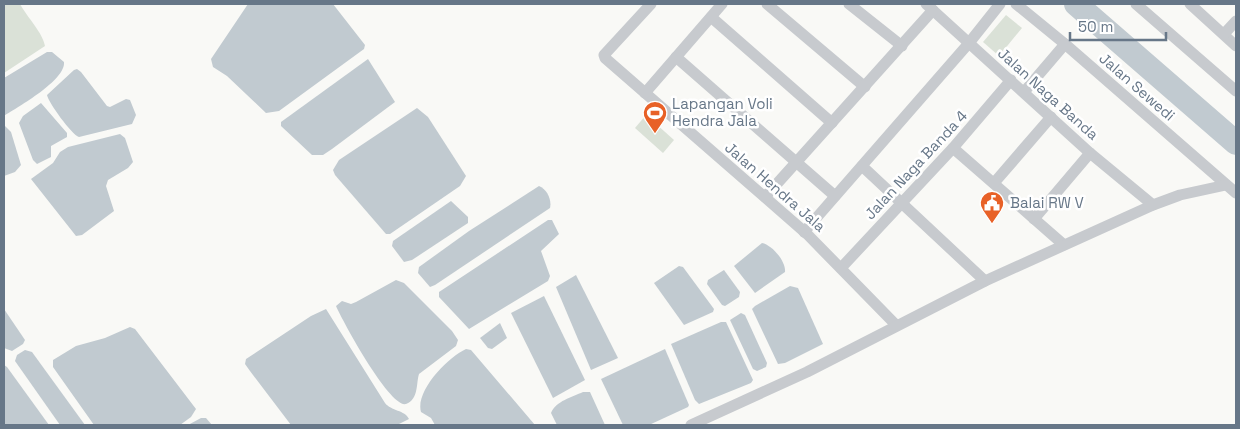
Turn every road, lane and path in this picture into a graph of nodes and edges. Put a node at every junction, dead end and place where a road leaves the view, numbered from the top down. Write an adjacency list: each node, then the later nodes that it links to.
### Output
1 (651, 4): 22 (street, Jalan Hendra Jala)
2 (722, 4): 10 (street)
3 (767, 4): 19 (street)
4 (849, 4): 15 (street)
5 (1000, 4): 13 (street)
6 (1016, 4): 14 (street, Jalan Sewedi)
7 (1136, 4): 20 (street)
8 (1190, 4): 12 (street)
9 (930, 7): 13 (street, Jalan Naga Banda); 15 (street)
10 (711, 17): 17 (street); 24 (street)
11 (1236, 22): 12 (street)
12 (1224, 34): 16 (street)
13 (969, 44): 18 (street, Jalan Naga Banda); 28 (street)
14 (1065, 44): 21 (street); 30 (street, Jalan Sewedi)
15 (902, 46): 19 (street)
16 (1236, 46)
17 (676, 57): 22 (street); 27 (street)
18 (1011, 80): 21 (street, Jalan Naga Banda); 25 (street, Jalan Naga Banda 4)
19 (865, 87): 24 (street)
20 (1236, 91)
21 (1024, 92): 23 (street, Jalan Naga Banda)
22 (645, 93): 33 (street, Jalan Hendra Jala)
23 (1051, 117): 26 (street, Jalan Naga Banda); 29 (street)
24 (832, 123): 27 (street)
25 (953, 148): 29 (street); 34 (street, Jalan Naga Banda 4)
26 (1090, 153): 35 (street, Jalan Naga Banda); 36 (street)
27 (797, 162): 32 (street); 33 (street)
28 (862, 166): 32 (street); 34 (street)
29 (994, 183): 36 (street)
30 (1226, 185): 31 (street, Jalan Sewedi); 35 (street)
31 (1236, 193)
32 (835, 196): 37 (street)
33 (766, 197): 37 (street, Jalan Hendra Jala)
34 (900, 203): 39 (street, Jalan Naga Banda 4); 40 (street)
35 (1153, 205): 38 (street)
36 (1034, 219): 38 (street)
37 (804, 232): 39 (street, Jalan Hendra Jala)
38 (1064, 245): 40 (street)
39 (841, 268): 41 (street, Jalan Hendra Jala)
40 (985, 281): 41 (street)
41 (896, 325): 42 (street)
42 (691, 425)

